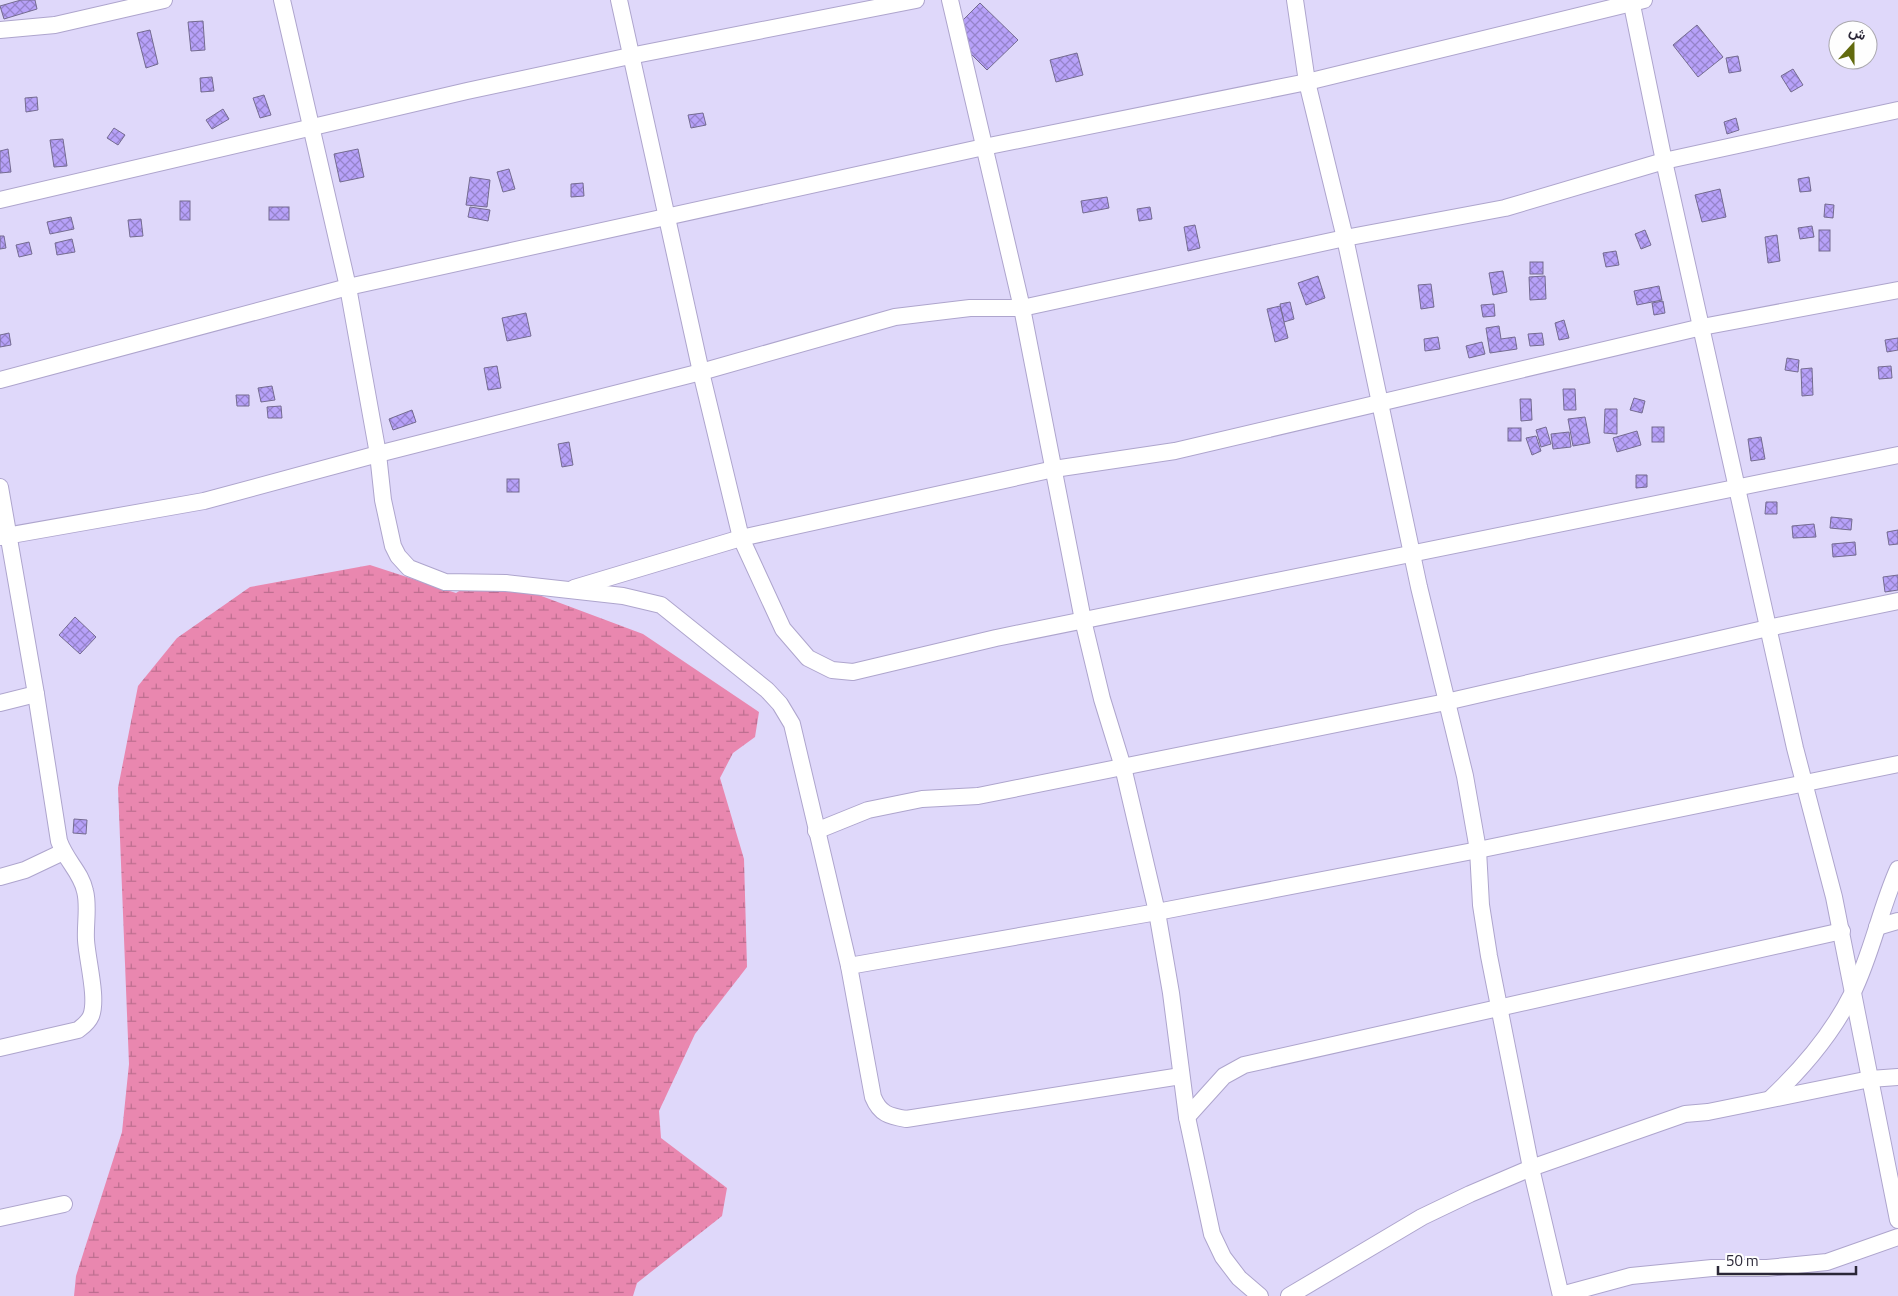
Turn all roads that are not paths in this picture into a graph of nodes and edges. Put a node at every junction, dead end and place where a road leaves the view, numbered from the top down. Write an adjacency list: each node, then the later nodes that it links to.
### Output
1 (164, 0): 8 (street)
2 (282, 0): 12 (street)
3 (619, 0): 9 (street)
4 (916, 0): 9 (street)
5 (950, 0): 13 (street)
6 (1295, 0): 10 (street)
7 (1636, 1): 10 (street); 14 (street)
8 (0, 30)
9 (630, 56): 12 (street); 16 (street)
10 (1307, 82): 13 (street); 17 (street)
11 (1898, 110): 14 (street)
12 (312, 128): 15 (street); 18 (street)
13 (984, 147): 16 (street); 20 (street)
14 (1664, 161): 17 (street); 21 (street)
15 (0, 200)
16 (666, 215): 18 (street); 22 (street)
17 (1345, 238): 20 (street); 24 (street)
18 (348, 287): 23 (street); 25 (street)
19 (1898, 290): 21 (street)
20 (1022, 308): 22 (street); 27 (street)
21 (1702, 327): 24 (street); 29 (street)
22 (701, 372): 25 (street); 31 (street)
23 (0, 380)
24 (1381, 403): 27 (street); 32 (street)
25 (378, 454): 30 (street); 33 (street)
26 (1898, 455): 29 (street)
27 (1054, 468): 31 (street); 35 (street)
28 (0, 487): 30 (street)
29 (1738, 488): 32 (street); 36 (street)
30 (5, 536): 37 (street)
31 (741, 538): 33 (street); 35 (street)
32 (1412, 553): 35 (street); 38 (street)
33 (566, 590): 43 (street)
34 (1898, 601): 36 (street)
35 (1083, 620): 41 (street)
36 (1768, 628): 38 (street); 42 (street)
37 (36, 694): 39 (street); 45 (street)
38 (1446, 702): 41 (street); 44 (street)
39 (0, 703)
40 (1898, 764): 42 (street)
41 (1123, 767): 43 (street); 48 (street)
42 (1804, 782): 44 (street); 51 (street)
43 (816, 830): 52 (street)
44 (1478, 850): 48 (street); 54 (street)
45 (63, 852): 47 (street); 55 (street)
46 (1898, 869): 50 (street)
47 (0, 877)
48 (1157, 912): 52 (street); 56 (street)
49 (1898, 921): 50 (street)
50 (1876, 928): 53 (street)
51 (1842, 931): 53 (street); 54 (street)
52 (849, 966): 56 (street)
53 (1853, 993): 58 (street); 59 (street)
54 (1500, 1007): 60 (street); 61 (street)
55 (0, 1048)
56 (1181, 1076): 60 (street)
57 (1898, 1077): 58 (street)
58 (1870, 1080): 59 (street); 64 (street)
59 (1770, 1098): 61 (street)
60 (1187, 1116): 66 (street)
61 (1531, 1168): 67 (street); 68 (street)
62 (64, 1204): 63 (street)
63 (0, 1218)
64 (1898, 1220)
65 (1898, 1237): 68 (street)
66 (1260, 1296)
67 (1289, 1296)
68 (1561, 1296)

